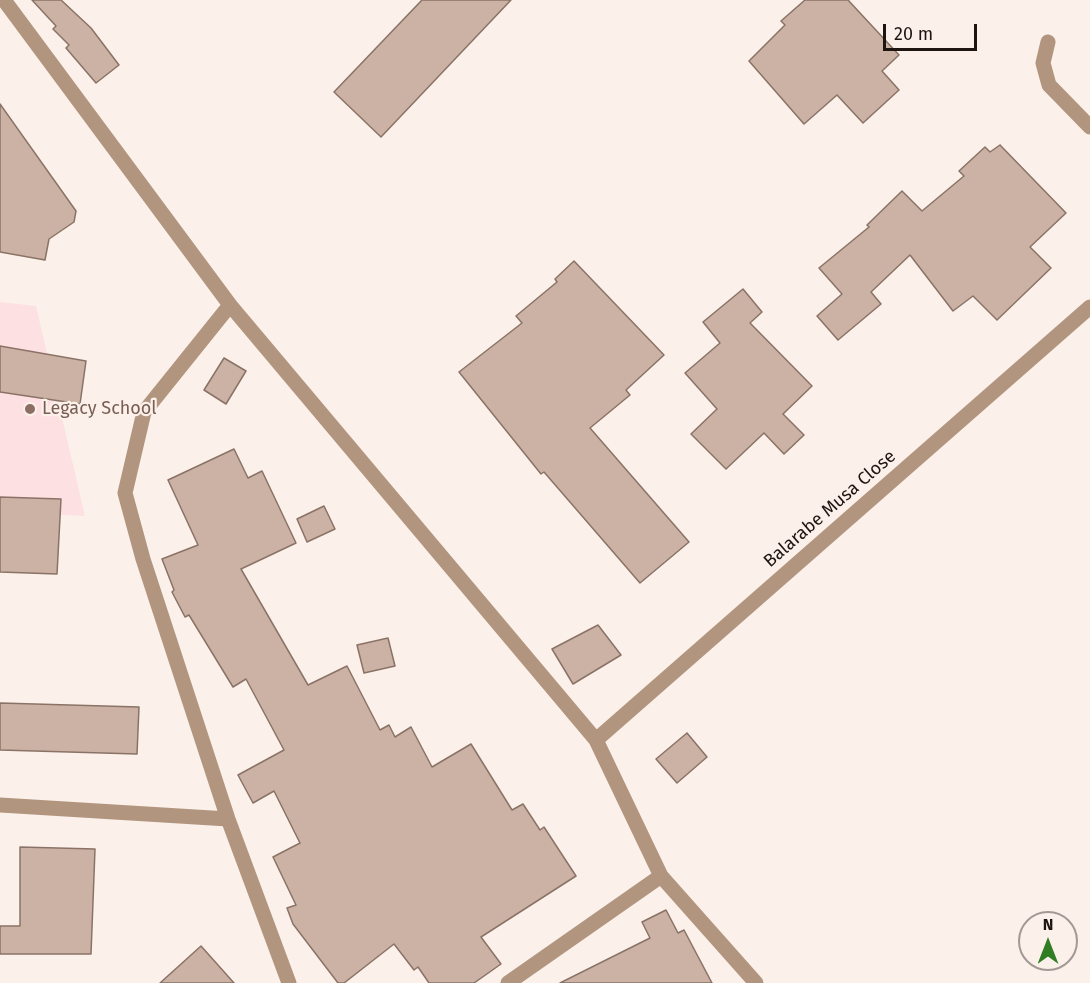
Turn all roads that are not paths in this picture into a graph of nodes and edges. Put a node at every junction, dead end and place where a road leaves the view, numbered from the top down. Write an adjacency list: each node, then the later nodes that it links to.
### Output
1 (4, 0): 4 (street)
2 (1048, 42): 3 (street)
3 (1090, 127)
4 (230, 305): 6 (street); 8 (street)
5 (1090, 307): 6 (street, Balarabe Musa Close)
6 (596, 740): 9 (street)
7 (0, 805): 8 (street)
8 (228, 819): 10 (street)
9 (661, 876): 11 (street); 12 (street)
10 (289, 983)
11 (508, 983)
12 (756, 983)

